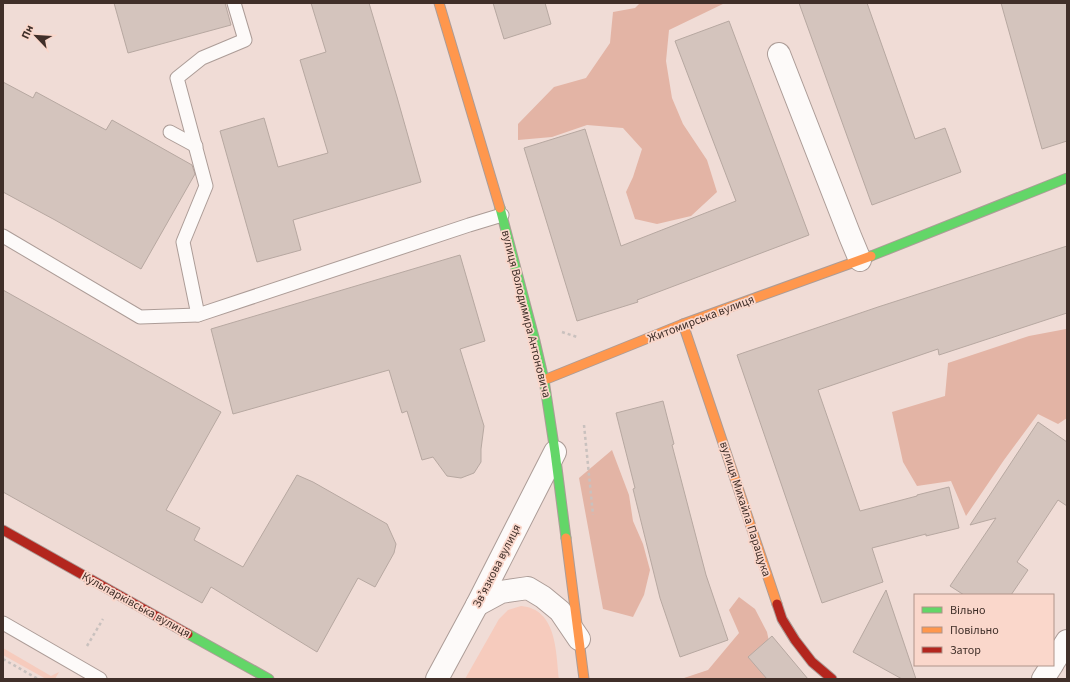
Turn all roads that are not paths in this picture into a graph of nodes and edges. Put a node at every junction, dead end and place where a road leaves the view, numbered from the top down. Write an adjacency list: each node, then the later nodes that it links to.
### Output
1 (234, 3): 5 (lane)
2 (439, 3): 7 (main road, вулиця Володимира Антоновича)
3 (779, 54): 9 (street)
4 (170, 132): 5 (lane)
5 (196, 146): 10 (lane)
6 (1067, 178): 9 (main road, Житомирська вулиця)
7 (502, 215): 10 (lane); 12 (main road, вулиця Володимира Антоновича)
8 (3, 236): 10 (lane)
9 (860, 260): 11 (main road, Житомирська вулиця)
10 (198, 315)
11 (683, 324): 12 (main road, Житомирська вулиця); 25 (main road, вулиця Михайла Паращука)
12 (544, 380): 13 (main road, вулиця Володимира Антоновича)
13 (555, 452): 15 (street, Звʼязкова вулиця); 17 (main road, вулиця Володимира Антоновича)
14 (3, 530): 22 (main road, Кульпарківська вулиця)
15 (477, 605): 17 (street); 23 (street, Звʼязкова вулиця)
16 (3, 623): 21 (lane)
17 (579, 639): 24 (main road, вулиця Володимира Антоновича)
18 (1067, 641): 19 (street)
19 (1054, 662)
20 (1052, 666): 26 (street)
21 (100, 679)
22 (270, 679)
23 (437, 679)
24 (584, 679)
25 (832, 679)
26 (1043, 679)

